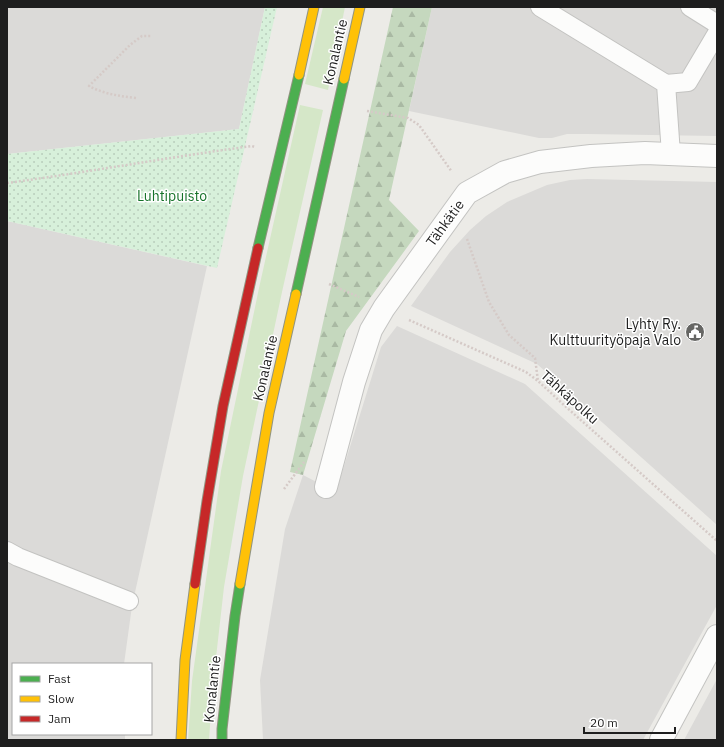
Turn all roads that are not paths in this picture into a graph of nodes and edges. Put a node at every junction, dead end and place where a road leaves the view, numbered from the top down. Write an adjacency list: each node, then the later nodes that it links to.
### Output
1 (314, 7): 14 (main road, Konalantie)
2 (360, 7): 15 (main road, Konalantie)
3 (540, 7): 7 (lane)
4 (690, 7): 5 (lane)
5 (717, 24)
6 (717, 32): 7 (lane)
7 (666, 84): 8 (lane)
8 (671, 154): 9 (street, Tähkätie); 10 (street, Tähkätie)
9 (717, 156)
10 (326, 487)
11 (7, 551): 12 (lane)
12 (129, 601)
13 (717, 636): 16 (street)
14 (181, 740)
15 (222, 740)
16 (661, 740)

